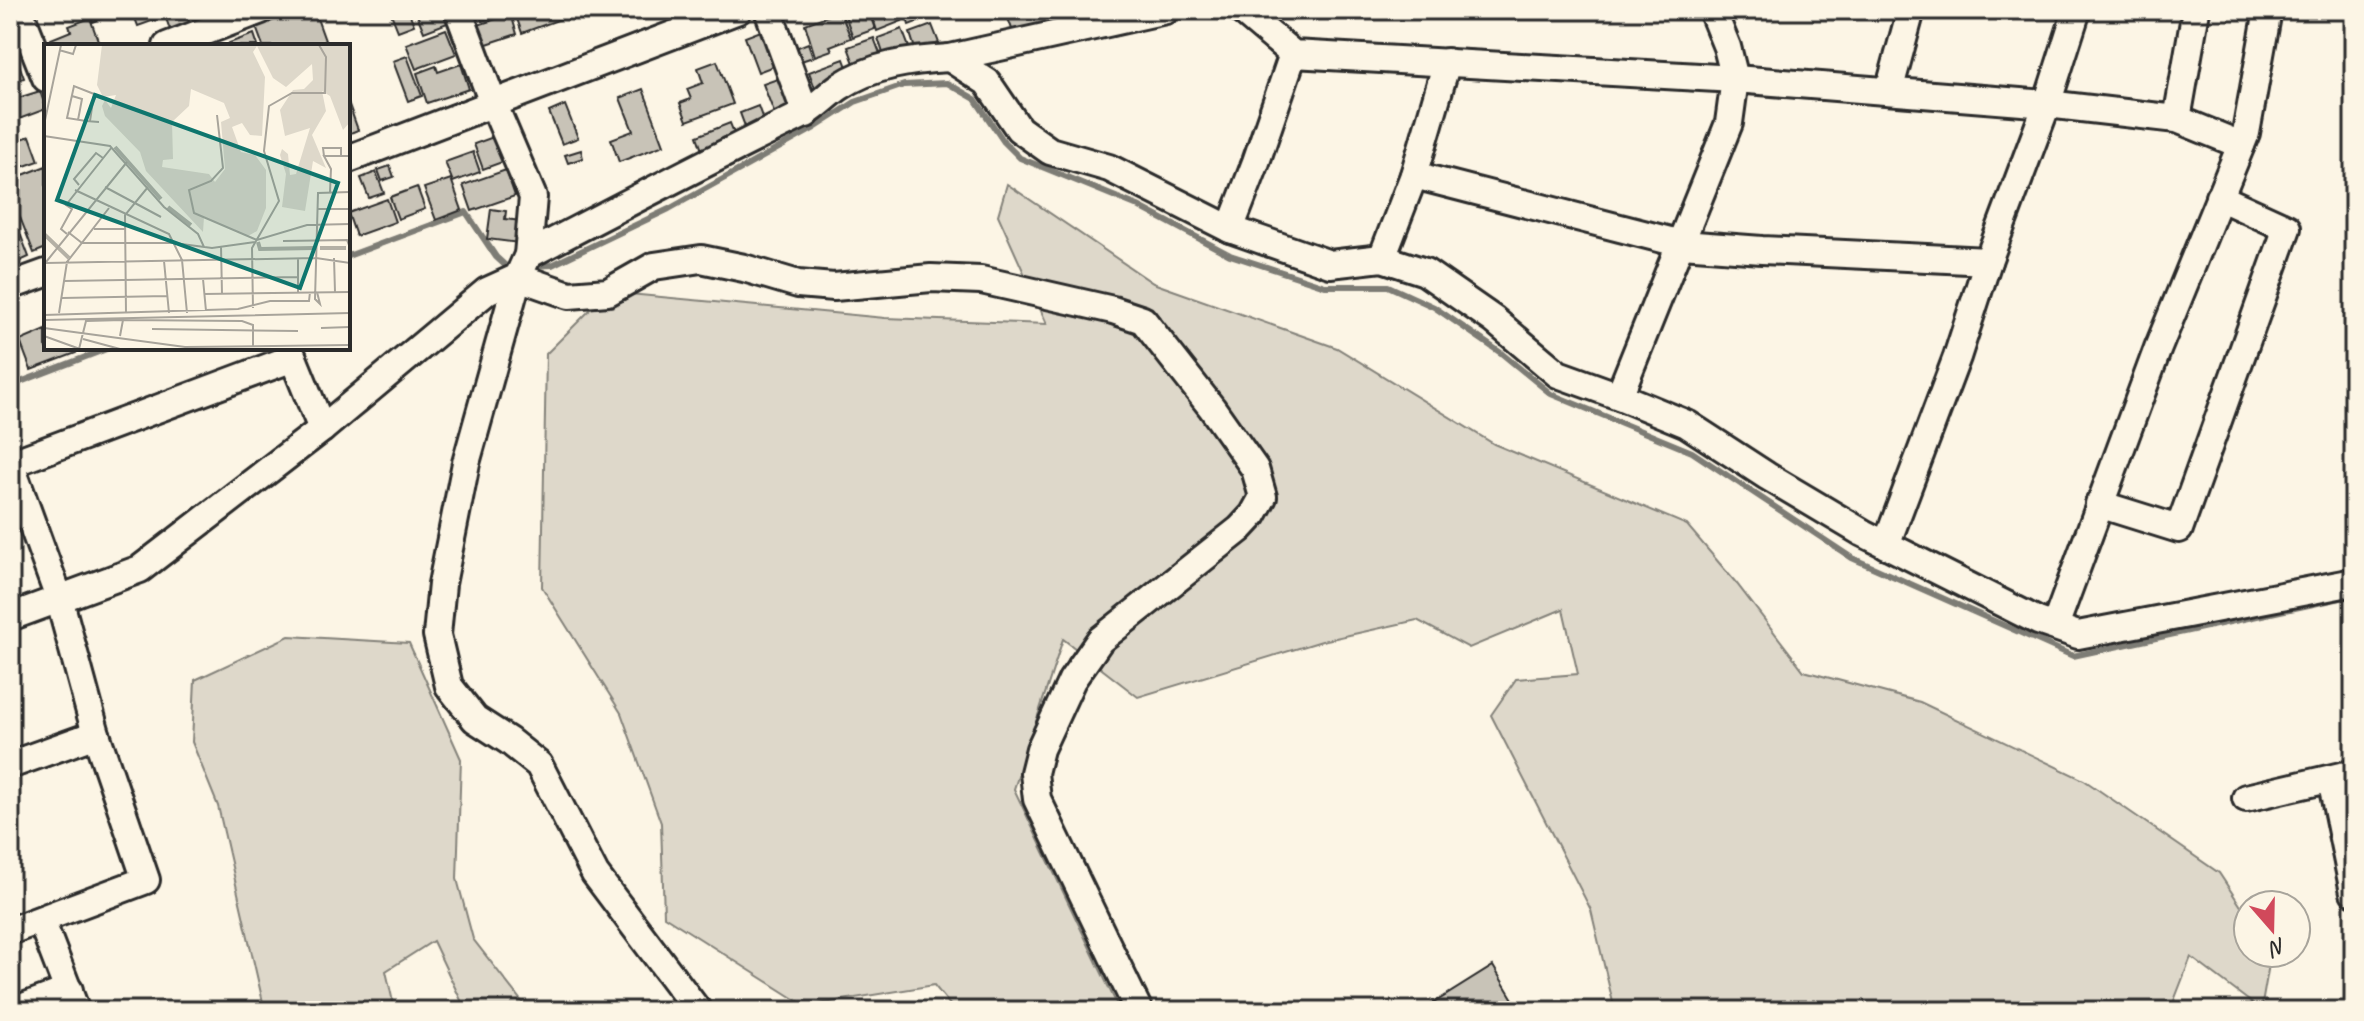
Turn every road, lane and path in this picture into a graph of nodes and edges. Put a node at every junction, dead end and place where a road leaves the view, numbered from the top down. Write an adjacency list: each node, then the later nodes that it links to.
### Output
1 (19, 10): 17 (street)
2 (261, 10): 13 (street)
3 (458, 10): 20 (street)
4 (738, 10): 20 (street)
5 (768, 10): 22 (street)
6 (1166, 10): 15 (street)
7 (1241, 10): 14 (street)
8 (1712, 10): 18 (street)
9 (1911, 10): 19 (street)
10 (2077, 10): 21 (street)
11 (2196, 10): 23 (street)
12 (2268, 10): 24 (street)
13 (172, 44)
14 (1293, 54): 16 (street); 28 (street)
15 (950, 58): 22 (street); 28 (street)
16 (1447, 62): 18 (street); 26 (street)
17 (44, 73)
18 (1735, 79): 19 (street); 29 (street)
19 (1889, 91): 21 (street)
20 (493, 103): 25 (street); 32 (street)
21 (2047, 104): 23 (street); 31 (street)
22 (806, 114): 32 (street)
23 (2177, 119): 24 (street)
24 (2241, 145): 27 (street)
25 (350, 158)
26 (1414, 175): 29 (street); 30 (street)
27 (2219, 197): 39 (street); 39 (street)
28 (1230, 229): 30 (street)
29 (1682, 244): 31 (street); 36 (street)
30 (1382, 258): 36 (street)
31 (1988, 261): 40 (street)
32 (523, 266): 37 (street); 54 (street); 55 (street)
33 (44, 274): 34 (street)
34 (10, 286)
35 (291, 353): 37 (street); 38 (street)
36 (1619, 396): 40 (street)
37 (322, 429): 42 (street)
38 (10, 464): 42 (street)
39 (2099, 504): 44 (street)
40 (1886, 545): 44 (street)
41 (2354, 582): 44 (street)
42 (59, 598): 43 (street); 45 (street)
43 (10, 617)
44 (2055, 626)
45 (96, 734): 46 (street); 50 (street)
46 (10, 765)
47 (2342, 776): 48 (street); 49 (street)
48 (2246, 798)
49 (2354, 892)
50 (41, 920): 51 (street); 52 (street)
51 (10, 931)
52 (73, 1000): 53 (street)
53 (13, 1011)
54 (698, 1011)
55 (1139, 1011)

